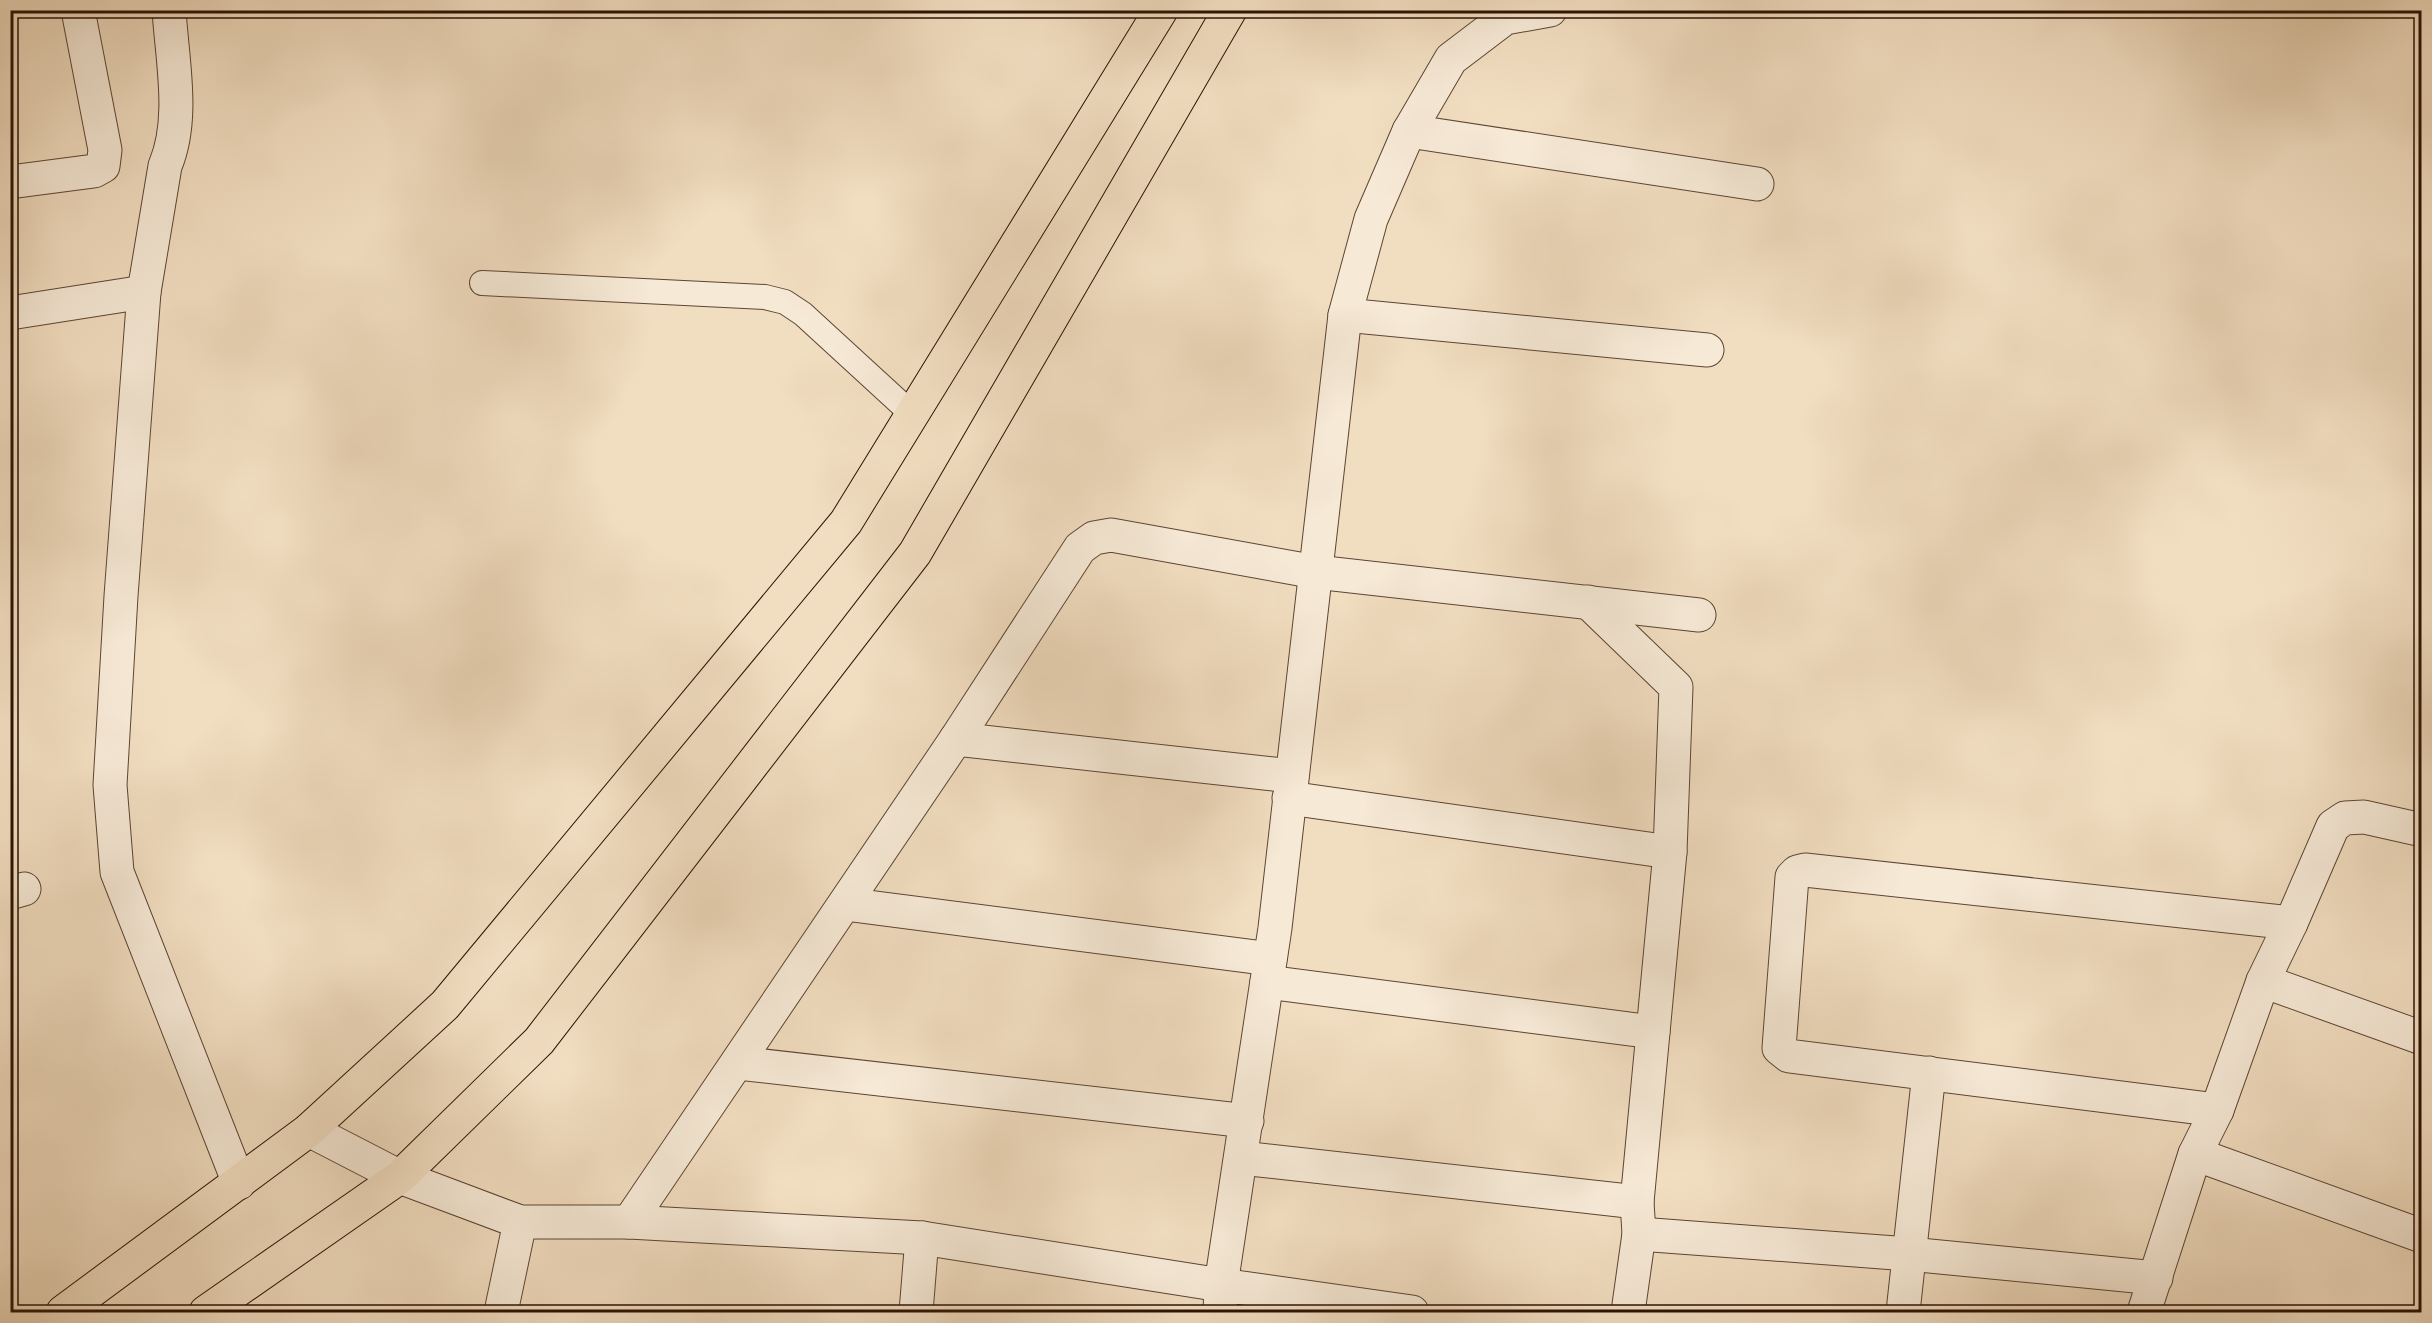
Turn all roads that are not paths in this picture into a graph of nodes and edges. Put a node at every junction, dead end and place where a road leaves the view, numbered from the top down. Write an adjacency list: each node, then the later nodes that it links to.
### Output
1 (78, 10): 8 (street)
2 (169, 10): 11 (street)
3 (1161, 10): 15 (main road)
4 (1230, 10): 36 (main road)
5 (1550, 10): 6 (street)
6 (1506, 14): 7 (street)
7 (1409, 132): 9 (street); 13 (street)
8 (10, 182)
9 (1757, 184)
10 (482, 283): 15 (lane)
11 (144, 292): 12 (street); 37 (street)
12 (10, 313)
13 (1345, 315): 14 (street); 16 (street)
14 (1707, 350)
15 (912, 414): 33 (main road)
16 (1316, 572): 17 (street); 19 (street); 20 (street)
17 (1588, 602): 18 (street); 22 (street)
18 (1699, 615)
19 (956, 739): 20 (street); 23 (street)
20 (1290, 787): 22 (street); 25 (street)
21 (2421, 830): 24 (street)
22 (1670, 852): 27 (street)
23 (845, 904): 25 (street); 29 (street)
24 (2291, 923): 26 (street); 30 (street)
25 (1268, 970): 27 (street); 32 (street)
26 (2264, 981): 28 (street); 31 (street)
27 (1653, 1032): 38 (street)
28 (2421, 1038)
29 (738, 1063): 32 (street); 40 (street)
30 (1929, 1073): 31 (street); 44 (street)
31 (2217, 1110): 34 (street)
32 (1247, 1121): 35 (street)
33 (309, 1130): 36 (street); 37 (main road)
34 (2195, 1154): 42 (street); 45 (street)
35 (1241, 1158): 38 (street); 46 (street)
36 (400, 1177): 39 (street); 48 (main road)
37 (239, 1183): 47 (main road)
38 (1637, 1202): 41 (street)
39 (520, 1222): 40 (street); 49 (street)
40 (629, 1222): 43 (street)
41 (1639, 1234): 44 (street); 52 (street)
42 (2421, 1236)
43 (922, 1239): 46 (street); 50 (street)
44 (1909, 1254): 45 (street); 53 (street)
45 (2156, 1278): 54 (street)
46 (1221, 1299): 51 (street)
47 (63, 1312)
48 (206, 1312)
49 (501, 1312)
50 (916, 1312)
51 (1412, 1312)
52 (1628, 1312)
53 (1903, 1312)
54 (2144, 1312)

